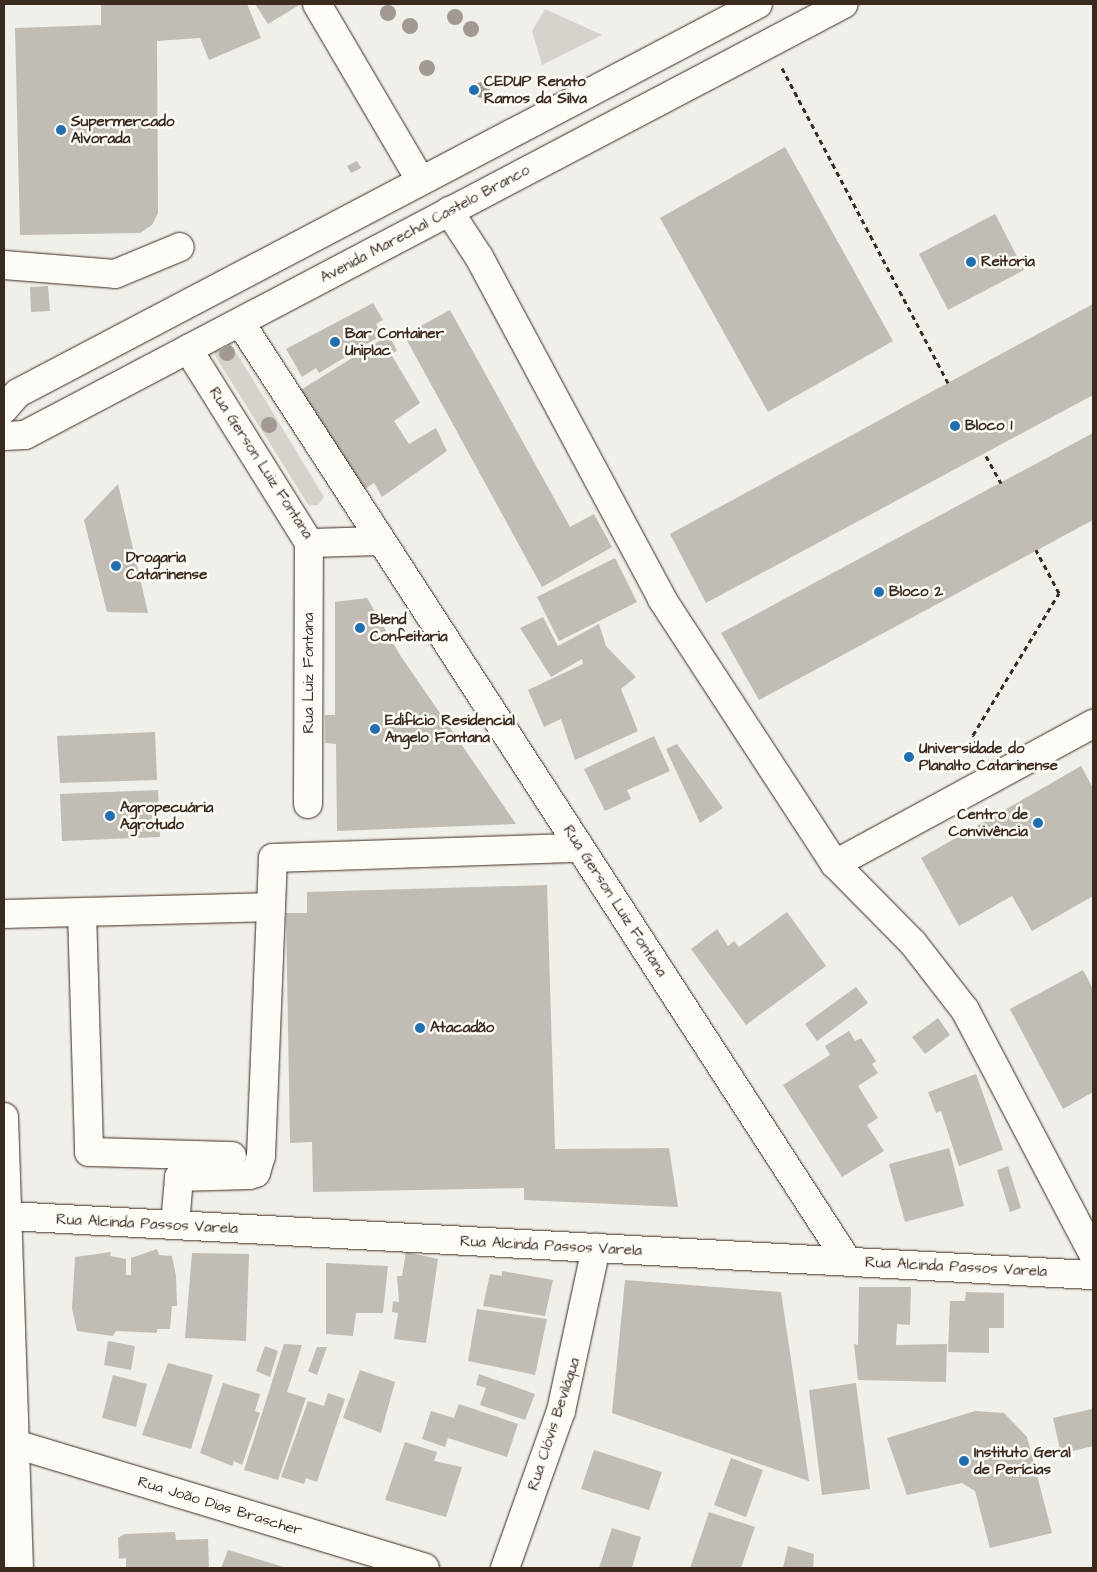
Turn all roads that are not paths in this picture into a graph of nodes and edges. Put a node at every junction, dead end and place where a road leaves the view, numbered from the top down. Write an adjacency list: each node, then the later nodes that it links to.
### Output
1 (317, 4): 4 (street)
2 (758, 4): 4 (street)
3 (844, 4): 5 (street, Avenida Marechal Castelo Branco)
4 (421, 181): 8 (street)
5 (449, 211): 9 (street, Avenida Marechal Castelo Branco); 18 (street)
6 (180, 247): 7 (street)
7 (4, 265)
8 (202, 296): 9 (street); 10 (street); 11 (street)
9 (240, 322): 10 (street, Avenida Marechal Castelo Branco); 13 (street, Rua Gerson Luiz Fontana)
10 (188, 349): 12 (street, Avenida Marechal Castelo Branco); 14 (street, Rua Gerson Luiz Fontana)
11 (4, 409)
12 (4, 436)
13 (382, 541): 14 (street, Rua Gerson Luiz Fontana); 17 (street, Rua Gerson Luiz Fontana)
14 (309, 543): 16 (street, Rua Luiz Fontana)
15 (1093, 724): 18 (street)
16 (308, 804)
17 (580, 848): 19 (street); 28 (street, Rua Gerson Luiz Fontana)
18 (835, 864): 27 (street)
19 (271, 907): 20 (street); 23 (street)
20 (82, 912): 21 (street); 23 (street)
21 (4, 914)
22 (4, 1117): 24 (street)
23 (261, 1156): 25 (street)
24 (9, 1216): 25 (street, Rua Alcinda Passos Varela); 30 (street)
25 (174, 1225): 26 (street, Rua Alcinda Passos Varela)
26 (596, 1248): 28 (street, Rua Alcinda Passos Varela); 33 (street, Rua Clóvis Beviláqua)
27 (1093, 1254)
28 (848, 1262): 29 (street, Rua Alcinda Passos Varela)
29 (1093, 1275)
30 (15, 1444): 31 (street); 32 (street, Rua João Dias Brascher)
31 (19, 1568)
32 (425, 1568)
33 (505, 1568)

